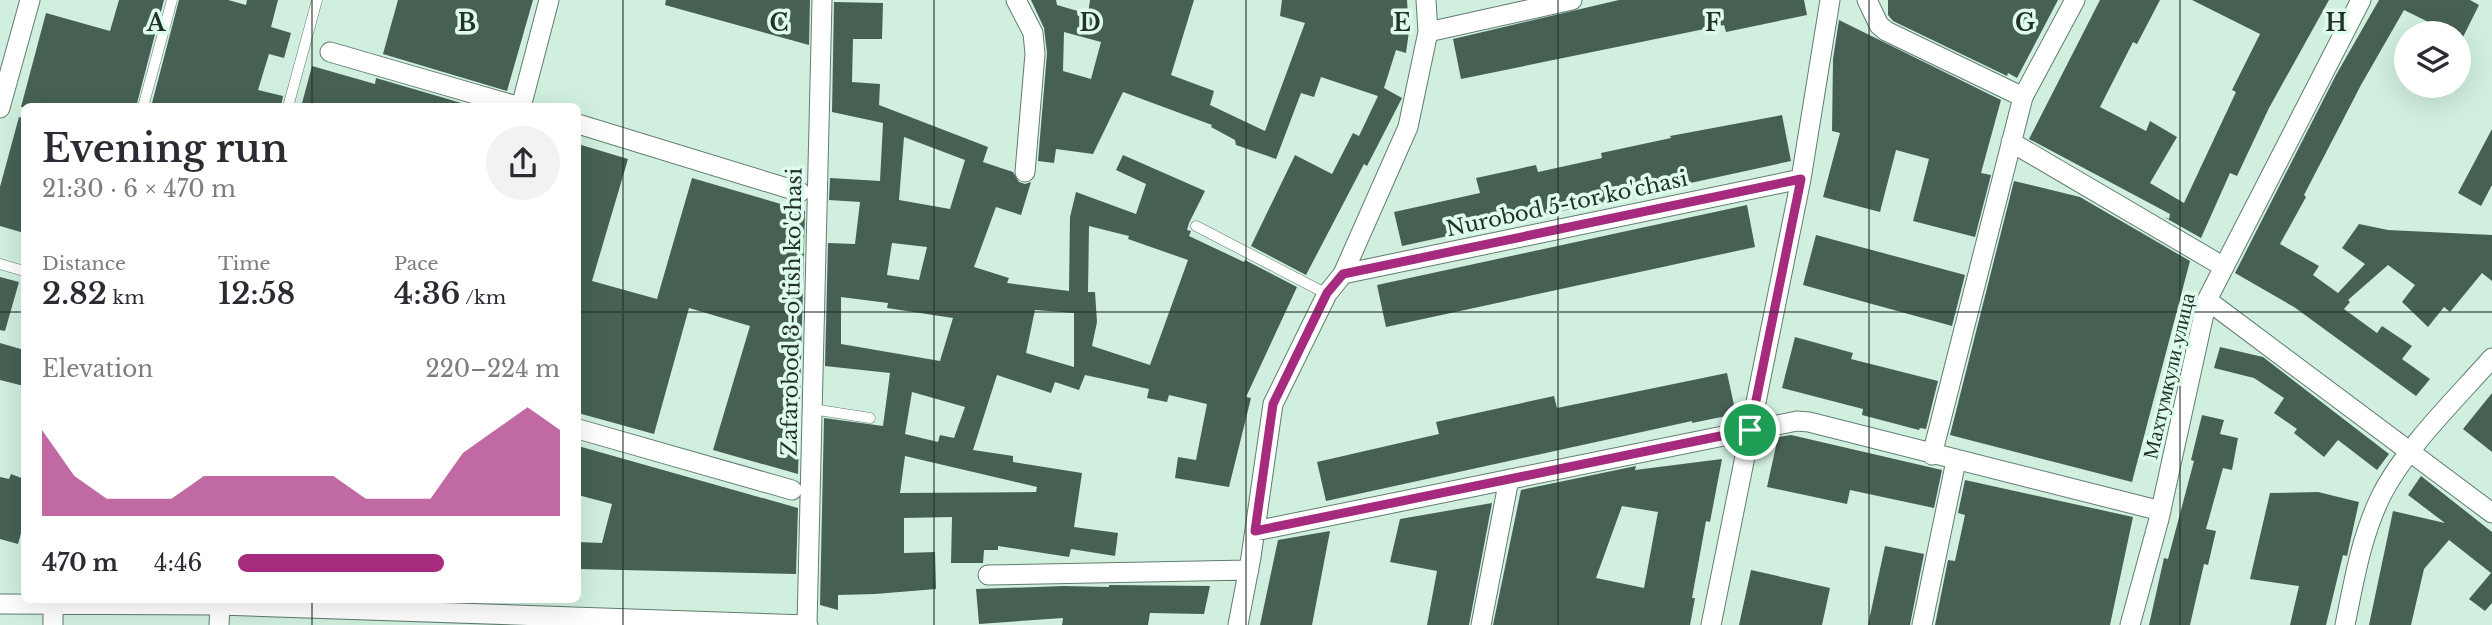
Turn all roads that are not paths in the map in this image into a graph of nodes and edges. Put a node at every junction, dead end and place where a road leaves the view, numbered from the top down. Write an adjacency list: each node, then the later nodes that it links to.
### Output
1 (30, 0): 16 (street)
2 (172, 0): 17 (lane)
3 (317, 0): 18 (lane)
4 (549, 0): 20 (street)
5 (822, 0): 34 (street, Zafarobod 3-o'tish ko'chasi)
6 (1016, 0): 23 (street)
7 (1426, 0): 13 (street)
8 (1572, 0): 13 (street)
9 (1830, 0): 24 (street)
10 (1867, 0): 15 (street)
11 (2076, 0): 15 (street)
12 (2361, 0): 28 (street, Махтумкули улица)
13 (1428, 32): 30 (street)
14 (330, 52): 19 (street)
15 (2024, 97): 22 (street)
16 (1, 101)
17 (144, 103)
18 (289, 103)
19 (506, 103)
20 (521, 103)
21 (581, 125): 25 (street)
22 (2011, 142): 28 (street); 39 (street)
23 (1025, 172)
24 (1801, 179): 30 (street, Nurobod 5-tor ko'chasi); 37 (street)
25 (800, 192)
26 (1196, 226): 31 (lane)
27 (0, 264): 29 (lane)
28 (2224, 267): 32 (street, Махтумкули улица)
29 (21, 270)
30 (1343, 274): 31 (street)
31 (1327, 293): 45 (street)
32 (2207, 300): 38 (street); 43 (street, Махтумкули улица)
33 (2492, 358): 38 (street)
34 (812, 409): 35 (lane); 53 (street, Zafarobod 3-o'tish ko'chasi)
35 (870, 418)
36 (581, 430): 42 (street)
37 (1750, 430): 39 (street); 41 (street); 56 (street)
38 (2410, 452): 44 (street); 59 (street)
39 (1932, 455): 40 (street)
40 (1956, 461): 43 (street); 57 (street)
41 (1509, 479): 45 (street); 55 (street)
42 (792, 490)
43 (2161, 511): 58 (street, Махтумкули улица)
44 (2492, 513)
45 (1255, 531): 46 (street)
46 (1249, 570): 47 (street); 54 (street)
47 (988, 575)
48 (0, 604): 49 (street)
49 (53, 604): 51 (street); 52 (street)
50 (463, 606): 51 (street); 53 (street)
51 (219, 615)
52 (53, 625)
53 (808, 625)
54 (1238, 625)
55 (1481, 625)
56 (1711, 625)
57 (1922, 625)
58 (2130, 625)
59 (2345, 625)

